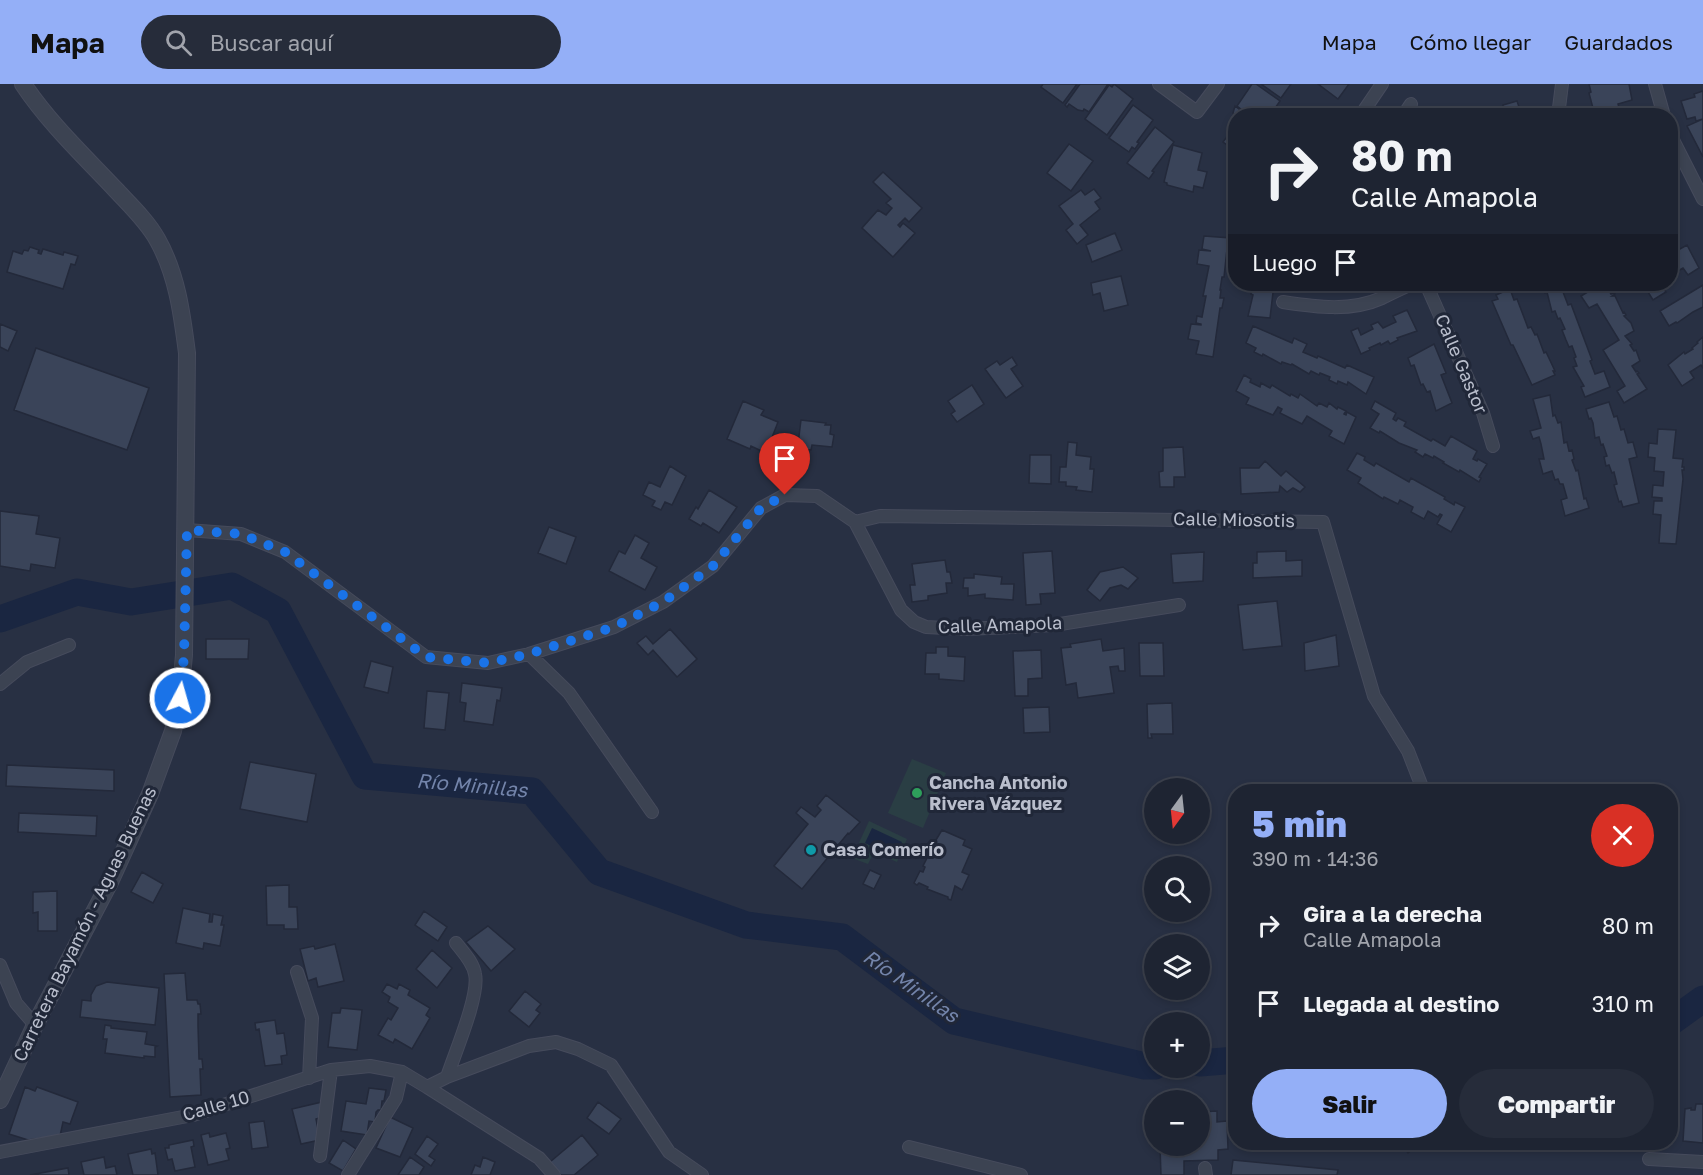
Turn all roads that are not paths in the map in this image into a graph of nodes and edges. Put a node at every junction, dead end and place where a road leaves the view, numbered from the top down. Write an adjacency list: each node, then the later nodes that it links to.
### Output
1 (23, 84): 19 (street, Carretera Bayamón - Aguas Buenas)
2 (1160, 84): 3 (street)
3 (1218, 84)
4 (1382, 84): 8 (street)
5 (1562, 84): 10 (street)
6 (1655, 84): 11 (street)
7 (1411, 104): 9 (street)
8 (1366, 108)
9 (1408, 108)
10 (1559, 108)
11 (1662, 108)
12 (1678, 150): 13 (street)
13 (1703, 199)
14 (1398, 291): 16 (street)
15 (1429, 291): 17 (street, Calle Gastor)
16 (1283, 302)
17 (1492, 446)
18 (855, 522): 20 (street, Calle Amapola); 22 (street, Calle Amapola); 24 (street, Calle Miosotis)
19 (187, 530): 22 (street, Calle Amapola); 29 (street, Carretera Bayamón - Aguas Buenas)
20 (1179, 605)
21 (69, 645): 23 (street)
22 (529, 654): 25 (street)
23 (0, 684)
24 (1421, 784)
25 (652, 812)
26 (456, 943): 32 (street)
27 (0, 966): 29 (street)
28 (297, 972): 33 (street)
29 (35, 1025): 35 (street, Carretera Bayamón - Aguas Buenas)
30 (331, 1070): 31 (street, Calle 10); 33 (street, Calle 10); 38 (street)
31 (402, 1072): 34 (street, Calle 10); 41 (street)
32 (447, 1077): 34 (street); 43 (street)
33 (309, 1078): 37 (street, Calle 10)
34 (427, 1087): 42 (street, Calle 10)
35 (0, 1100)
36 (909, 1147): 44 (street)
37 (0, 1152)
38 (320, 1156)
39 (1649, 1159): 40 (street)
40 (1703, 1162)
41 (348, 1175)
42 (554, 1175)
43 (702, 1175)
44 (1021, 1175)

